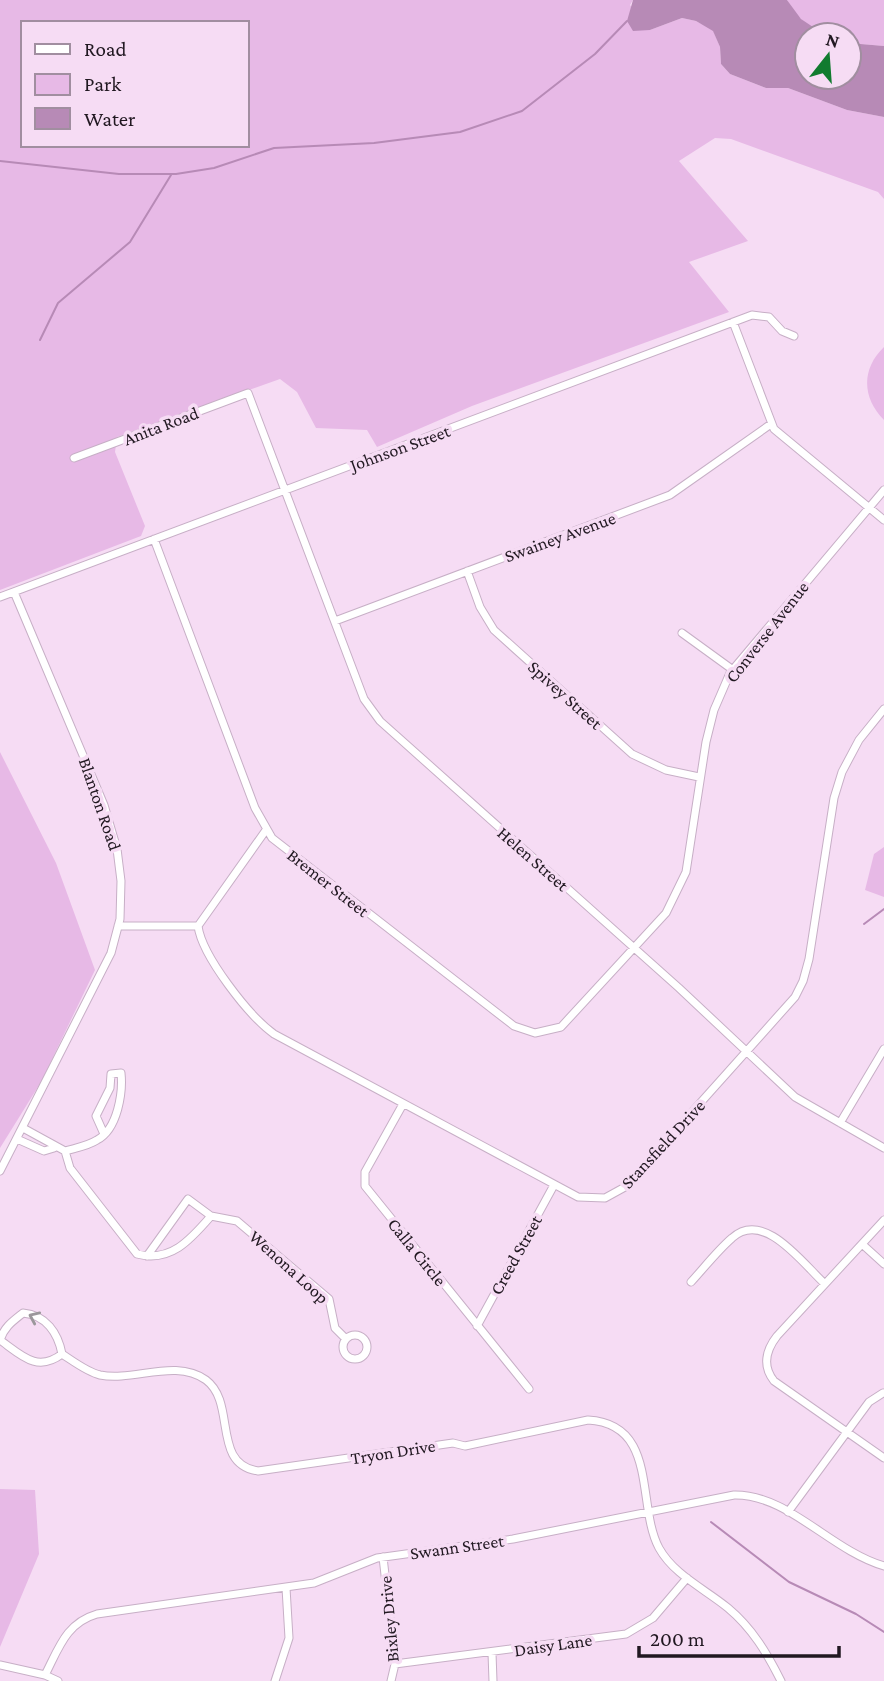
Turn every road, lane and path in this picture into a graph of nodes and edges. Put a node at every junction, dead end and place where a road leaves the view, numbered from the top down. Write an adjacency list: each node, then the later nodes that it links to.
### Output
1 (733, 322): 2 (street, Johnson Street); 4 (street); 7 (street, Johnson Street)
2 (794, 336)
3 (248, 393): 5 (street, Anita Road); 7 (street, Helen Street)
4 (771, 424): 8 (street); 11 (street, Swainey Avenue)
5 (74, 458)
6 (884, 490): 8 (street, Converse Avenue)
7 (285, 491): 10 (street, Johnson Street); 14 (street, Helen Street)
8 (868, 508): 9 (street); 16 (street, Converse Avenue)
9 (884, 520)
10 (154, 539): 12 (street, Johnson Street); 19 (street, Bremer Street)
11 (467, 571): 14 (street, Swainey Avenue); 18 (street, Spivey Street)
12 (13, 592): 13 (street, Johnson Street); 20 (street, Blanton Road)
13 (0, 597)
14 (335, 621): 22 (street, Helen Street)
15 (682, 633): 16 (street)
16 (733, 670): 18 (street, Converse Avenue)
17 (884, 709): 24 (street, Stansfield Drive)
18 (699, 777): 22 (street, Converse Avenue)
19 (266, 830): 21 (street); 22 (street, Bremer Street)
20 (118, 926): 21 (street); 27 (street, Blanton Road)
21 (198, 926): 25 (street, Stansfield Drive)
22 (634, 948): 24 (street, Helen Street)
23 (884, 1049): 26 (street)
24 (747, 1054): 26 (street, Helen Street); 34 (street, Stansfield Drive)
25 (404, 1104): 34 (street, Stansfield Drive); 42 (street, Calla Circle)
26 (840, 1124): 31 (street, Helen Street)
27 (23, 1128): 29 (street, Blanton Road); 30 (street)
28 (104, 1134): 28 (street); 32 (street)
29 (17, 1139): 30 (street); 33 (street, Blanton Road)
30 (54, 1148): 32 (street)
31 (884, 1148)
32 (65, 1151): 38 (street)
33 (0, 1171)
34 (554, 1185): 42 (street, Creed Street)
35 (211, 1216): 38 (street); 38 (street, Wenona Loop); 43 (street, Wenona Loop)
36 (884, 1220): 37 (street)
37 (862, 1244): 39 (street); 41 (street)
38 (148, 1256)
39 (884, 1264)
40 (691, 1282): 41 (street)
41 (825, 1284): 48 (street)
42 (477, 1326): 46 (street, Calla Circle)
43 (346, 1339)
44 (0, 1340): 45 (street); 45 (street, one-way to 44)
45 (62, 1354): 50 (street, Tryon Drive)
46 (528, 1389)
47 (883, 1393): 48 (street)
48 (847, 1432): 49 (street); 51 (street)
49 (884, 1458)
50 (649, 1510): 51 (street, Swann Street); 52 (street, Swann Street); 54 (street, Tryon Drive)
51 (788, 1512): 53 (street, Swann Street)
52 (383, 1557): 55 (street, Swann Street); 57 (street, Bixley Drive)
53 (884, 1566)
54 (687, 1578): 56 (street, Daisy Lane); 64 (street, Tryon Drive)
55 (286, 1588): 59 (street, Swann Street); 61 (street)
56 (492, 1653): 57 (street, Daisy Lane); 63 (street)
57 (395, 1664): 62 (street, Bixley Drive)
58 (0, 1665): 59 (street)
59 (45, 1675): 60 (street)
60 (58, 1681)
61 (275, 1681)
62 (391, 1681)
63 (493, 1681)
64 (781, 1681)

